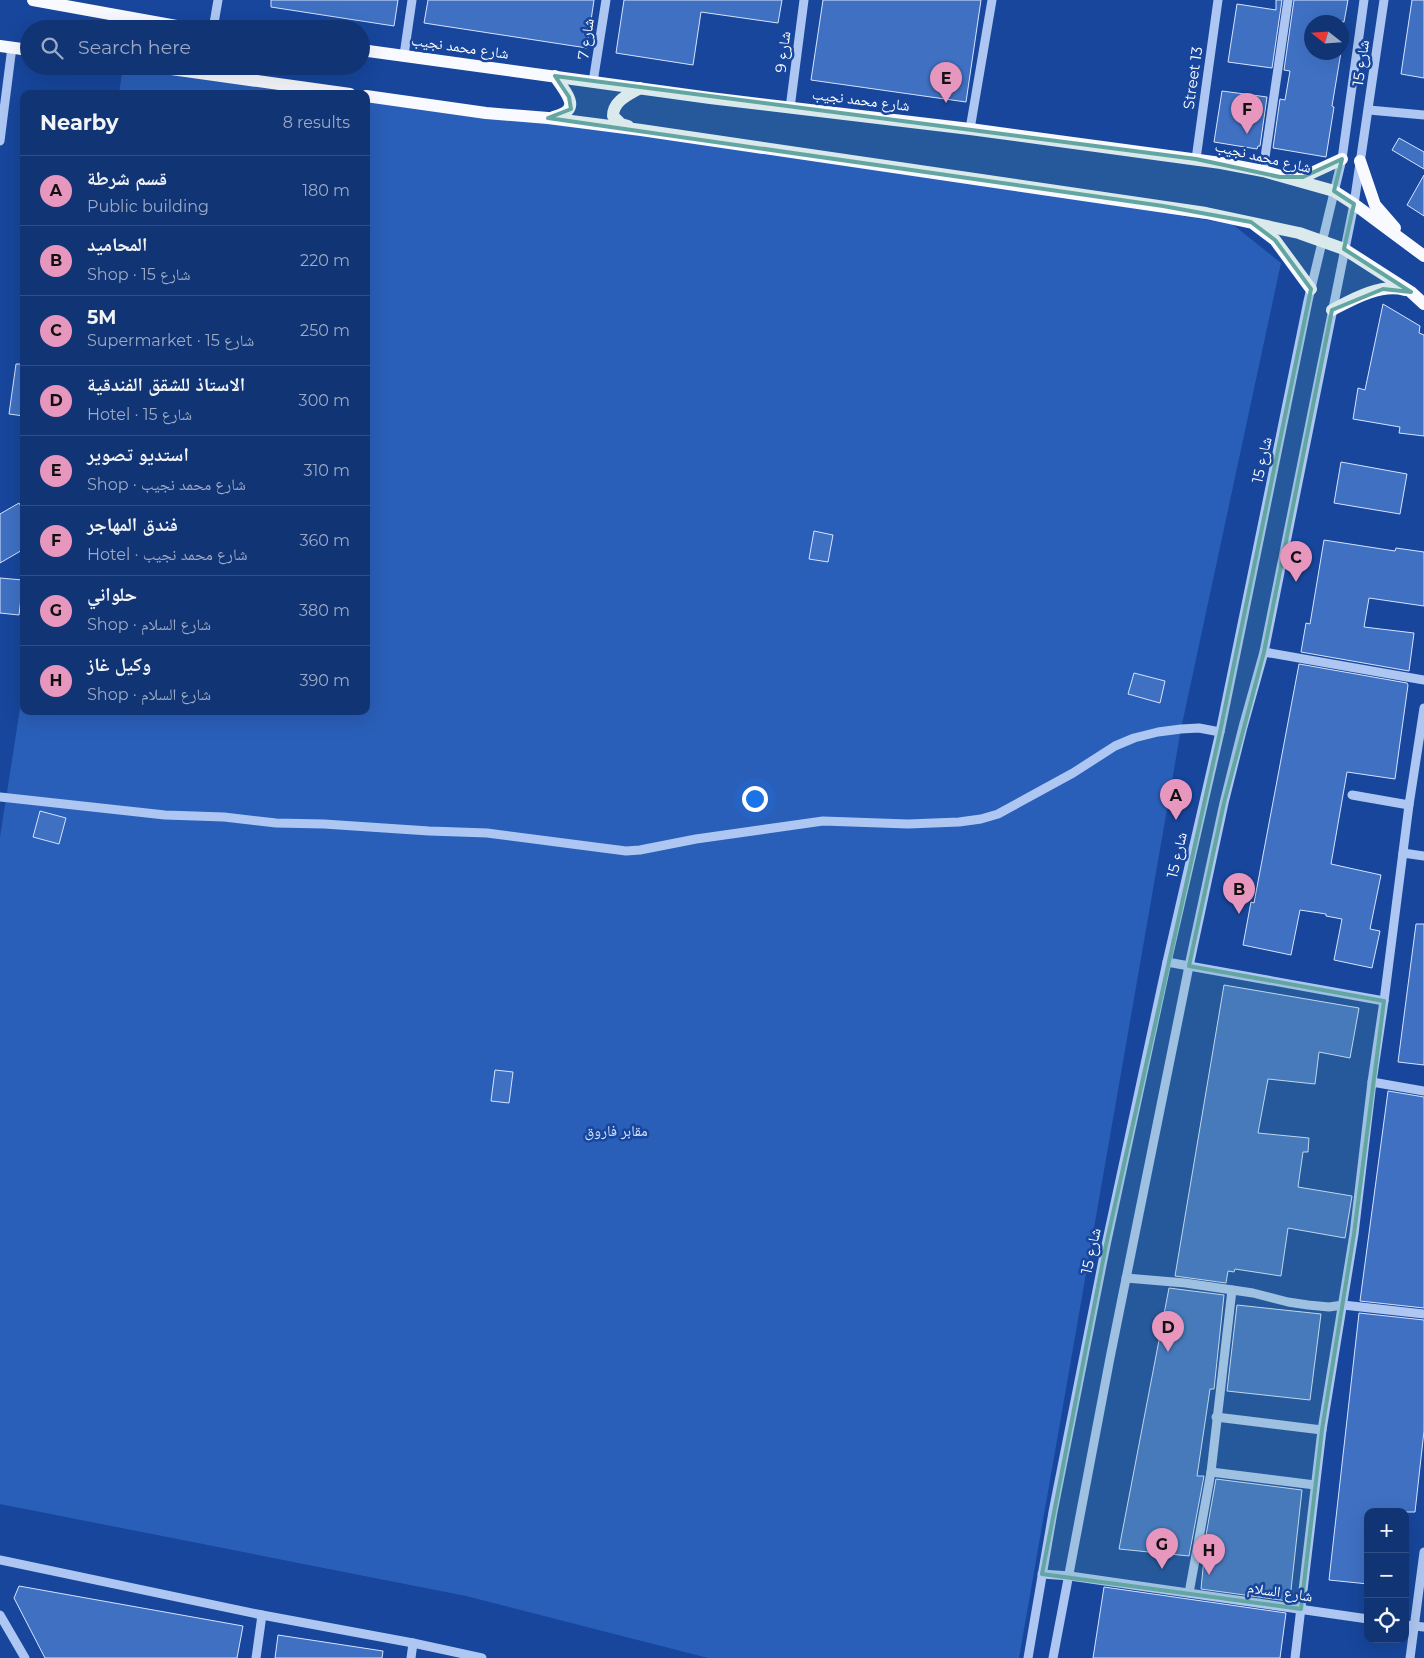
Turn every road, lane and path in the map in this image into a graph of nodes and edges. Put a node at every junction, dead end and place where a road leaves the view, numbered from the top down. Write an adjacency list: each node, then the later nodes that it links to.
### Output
1 (33, 0): 11 (main road)
2 (218, 0): 12 (street)
3 (412, 0): 16 (street)
4 (606, 0): 19 (street, شارع 7)
5 (804, 0): 23 (street, شارع 9)
6 (992, 0): 27 (street)
7 (1218, 0): 30 (street, Street 13)
8 (1288, 0): 33 (street)
9 (1364, 0): 31 (street, شارع 15)
10 (1384, 0): 24 (street, شارع 15)
11 (143, 20)
12 (215, 20)
13 (6, 46): 14 (main road); 29 (street)
14 (20, 48)
15 (370, 51): 16 (main road, شارع محمد نجيب)
16 (404, 55): 18 (main road, شارع محمد نجيب)
17 (214, 75): 21 (main road)
18 (555, 76): 19 (main road, شارع محمد نجيب); 26 (main road)
19 (594, 82): 20 (main road, شارع محمد نجيب)
20 (640, 88): 23 (main road, شارع محمد نجيب); 28 (main road)
21 (321, 90)
22 (370, 97): 26 (main road)
23 (790, 108): 27 (main road, شارع محمد نجيب)
24 (1369, 110): 25 (street); 32 (street, شارع 15)
25 (1424, 115)
26 (548, 118): 28 (main road)
27 (970, 129): 30 (main road, شارع محمد نجيب)
28 (641, 130): 37 (main road)
29 (0, 140)
30 (1196, 159): 33 (main road, شارع محمد نجيب)
31 (1342, 159): 34 (main road); 35 (street, شارع 15)
32 (1360, 161): 36 (street, شارع 15); 39 (main road)
33 (1263, 171): 34 (main road, شارع محمد نجيب)
34 (1280, 177): 35 (main road, شارع محمد نجيب)
35 (1334, 191): 36 (main road, شارع محمد نجيب); 38 (street, شارع 15)
36 (1354, 204): 39 (main road, شارع محمد نجيب); 40 (street, شارع 15)
37 (1251, 222): 38 (main road); 42 (main road)
38 (1322, 240): 40 (main road); 42 (street, شارع 15)
39 (1412, 247): 41 (main road, شارع محمد نجيب)
40 (1344, 249): 43 (main road); 45 (street, شارع 15)
41 (1424, 256)
42 (1311, 288): 49 (street, شارع 15)
43 (1411, 292): 44 (main road); 45 (main road)
44 (1424, 304)
45 (1332, 310): 46 (street, شارع 15)
46 (1264, 652): 47 (street); 56 (street, شارع 15)
47 (1424, 680)
48 (1424, 708): 52 (street)
49 (1220, 732): 51 (street); 55 (street, شارع 15)
50 (1352, 795): 52 (street)
51 (0, 797)
52 (1409, 804): 53 (street)
53 (1402, 853): 54 (street); 57 (street)
54 (1424, 856)
55 (1167, 962): 56 (street); 70 (street, شارع 15)
56 (1190, 966): 57 (street); 60 (street, شارع 15)
57 (1384, 1002): 58 (street)
58 (1372, 1082): 59 (street); 62 (street)
59 (1424, 1091)
60 (1126, 1278): 61 (street); 71 (street, شارع 15)
61 (1232, 1290): 62 (street); 64 (street)
62 (1343, 1305): 63 (street); 65 (street)
63 (1424, 1314)
64 (1216, 1417): 65 (street); 66 (street)
65 (1322, 1430): 67 (street)
66 (1210, 1472): 67 (street); 72 (street)
67 (1315, 1485): 73 (street)
68 (1424, 1552): 77 (street)
69 (0, 1560): 75 (street)
70 (1042, 1574): 71 (street, شارع السلام); 84 (street, شارع 15)
71 (1070, 1576): 72 (street, شارع السلام); 85 (street, شارع 15)
72 (1189, 1593): 73 (street, شارع السلام)
73 (1301, 1609): 76 (street, شارع السلام); 86 (street)
74 (0, 1615): 80 (street)
75 (262, 1615): 79 (street); 81 (street)
76 (1364, 1618)
77 (1410, 1626): 78 (street); 87 (street)
78 (1424, 1627)
79 (413, 1643): 82 (street); 83 (street)
80 (25, 1658)
81 (256, 1658)
82 (411, 1658)
83 (482, 1658)
84 (1028, 1658)
85 (1054, 1658)
86 (1295, 1658)
87 (1410, 1658)

